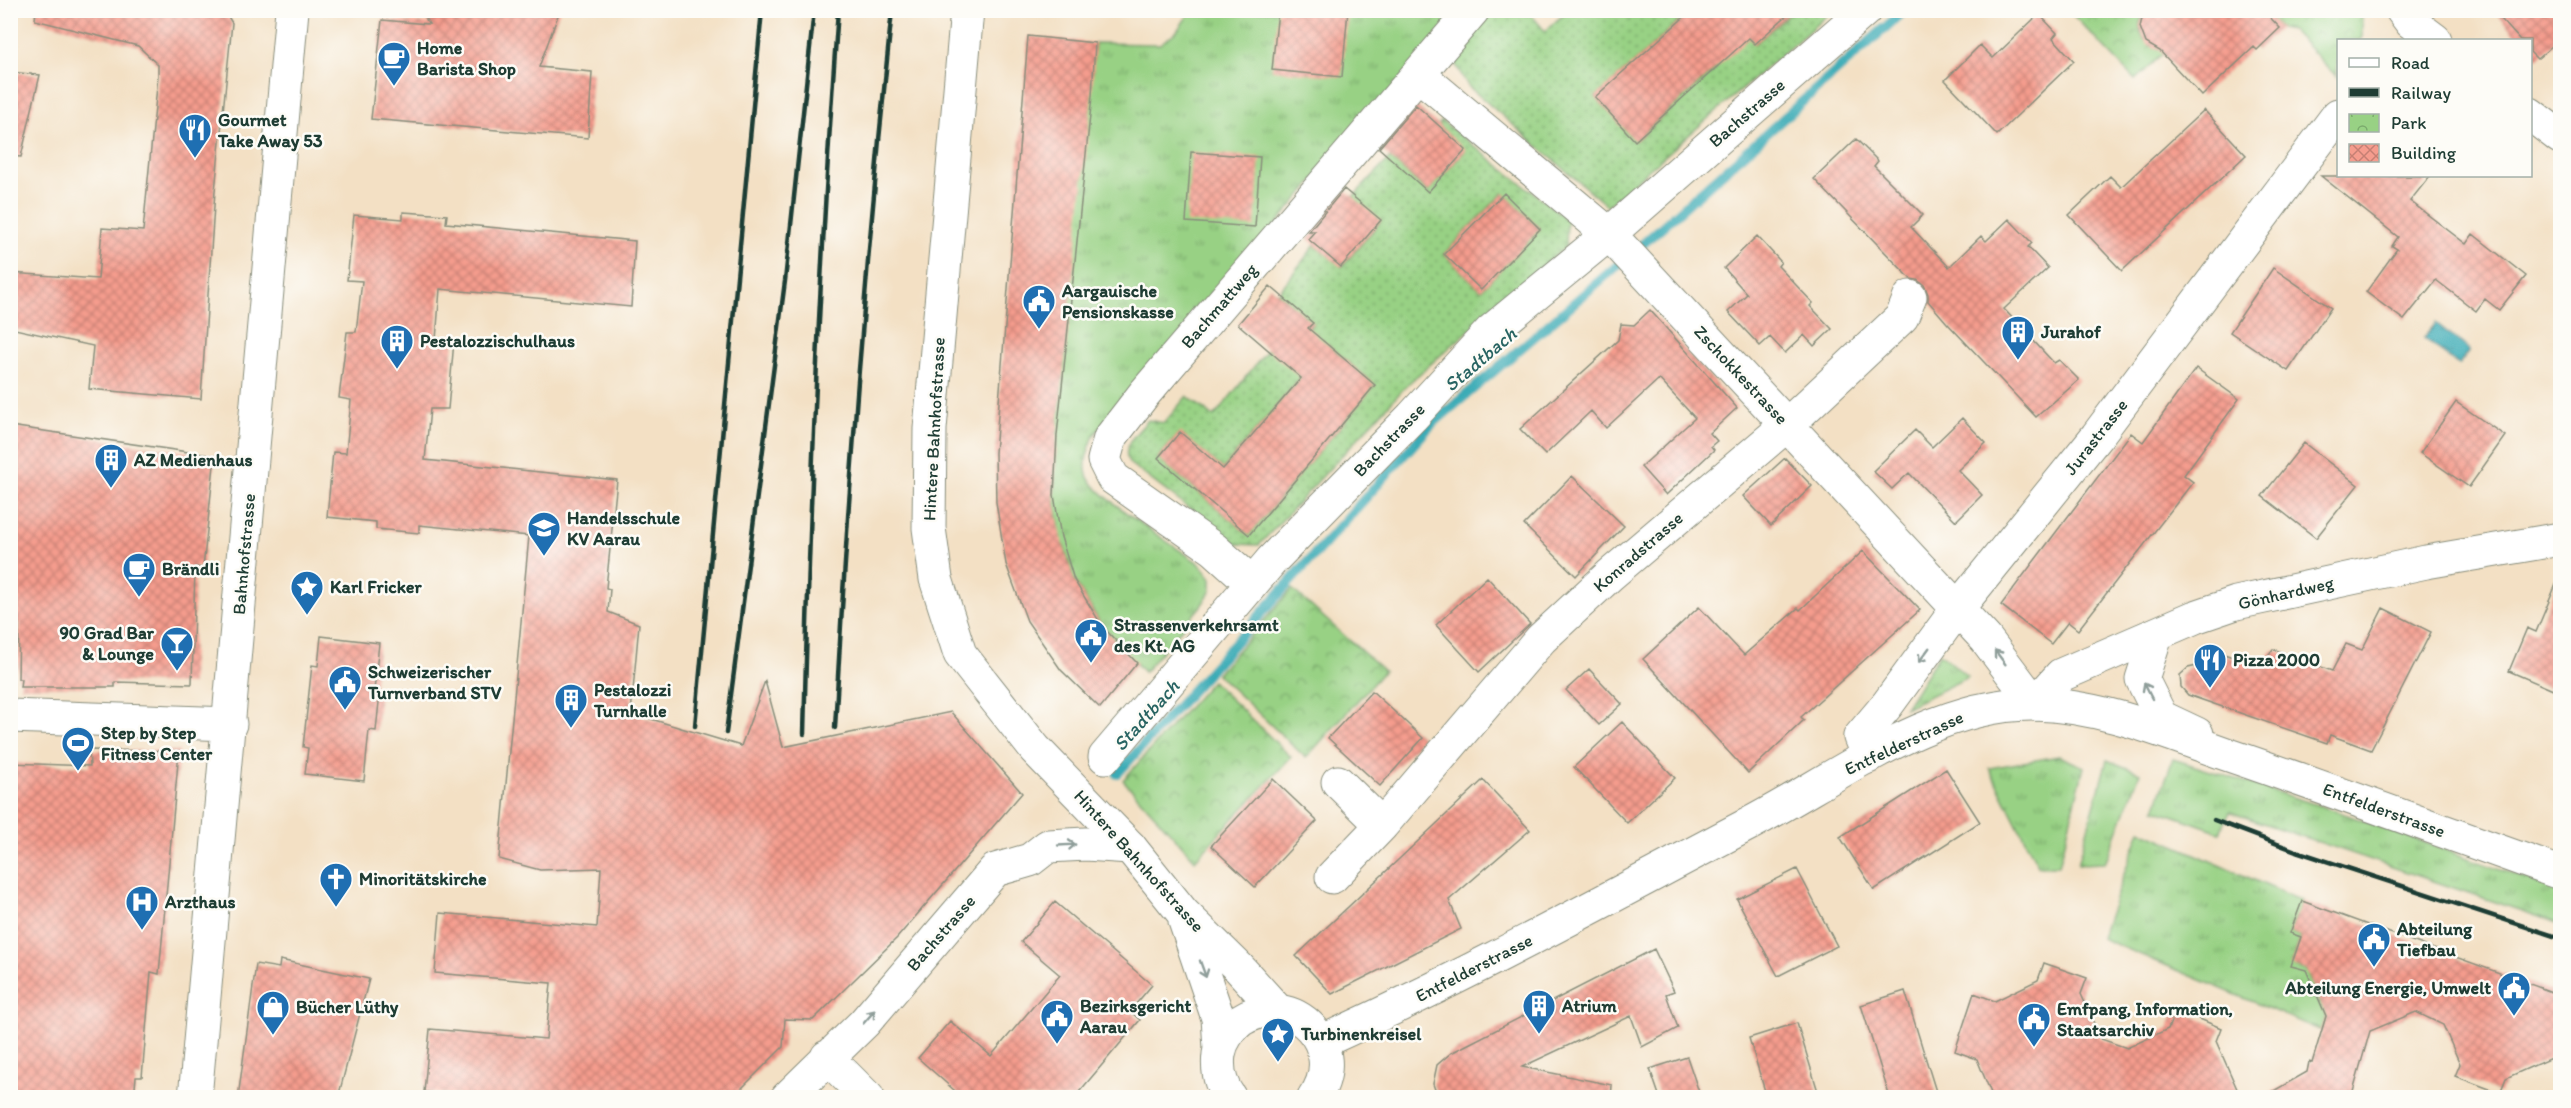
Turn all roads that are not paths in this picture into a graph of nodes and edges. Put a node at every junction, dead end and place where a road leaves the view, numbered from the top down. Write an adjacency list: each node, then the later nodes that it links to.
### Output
1 (292, 10): 18 (street, Bahnhofstrasse)
2 (967, 10): 24 (street, Hintere Bahnhofstrasse)
3 (1473, 10): 5 (street, Bachmattweg)
4 (1865, 10): 9 (street, Bachstrasse)
5 (1418, 74): 9 (street, Zschokkestrasse); 13 (street, Bachmattweg)
6 (2337, 116): 14 (street, Jurastrasse)
7 (2532, 116): 8 (street)
8 (2560, 137)
9 (1624, 250): 11 (street, Zschokkestrasse); 13 (street, Bachstrasse)
10 (1910, 297): 11 (street, Konradstrasse)
11 (1788, 424): 14 (street, Zschokkestrasse); 23 (street, Konradstrasse)
12 (2560, 539): 15 (street, Gönhardweg)
13 (1252, 583): 20 (street, Bachstrasse)
14 (1958, 608): 16 (street, Zschokkestrasse, one-way to 14); 21 (street, Jurastrasse, one-way to 21)
15 (2156, 635): 16 (street, Gönhardweg); 19 (street, one-way to 15)
16 (2035, 704): 19 (street, Entfelderstrasse); 21 (street, Entfelderstrasse)
17 (10, 716): 18 (street)
18 (230, 724): 32 (street, Bahnhofstrasse)
19 (2223, 753): 25 (street, Entfelderstrasse)
20 (1105, 757)
21 (1868, 758): 29 (street, Entfelderstrasse)
22 (1338, 782): 23 (street)
23 (1382, 825): 26 (street, Konradstrasse)
24 (1130, 847): 27 (street, Hintere Bahnhofstrasse); 31 (street, Bachstrasse, one-way to 24)
25 (2560, 873)
26 (1332, 877)
27 (1183, 914): 28 (street, Hintere Bahnhofstrasse); 30 (street, one-way to 30)
28 (1278, 1011): 29 (street); 30 (street)
29 (1321, 1042): 36 (street)
30 (1220, 1048): 35 (street)
31 (827, 1057): 33 (street, Bachstrasse); 34 (street)
32 (195, 1098)
33 (787, 1098)
34 (868, 1098)
35 (1230, 1098)
36 (1314, 1098)

